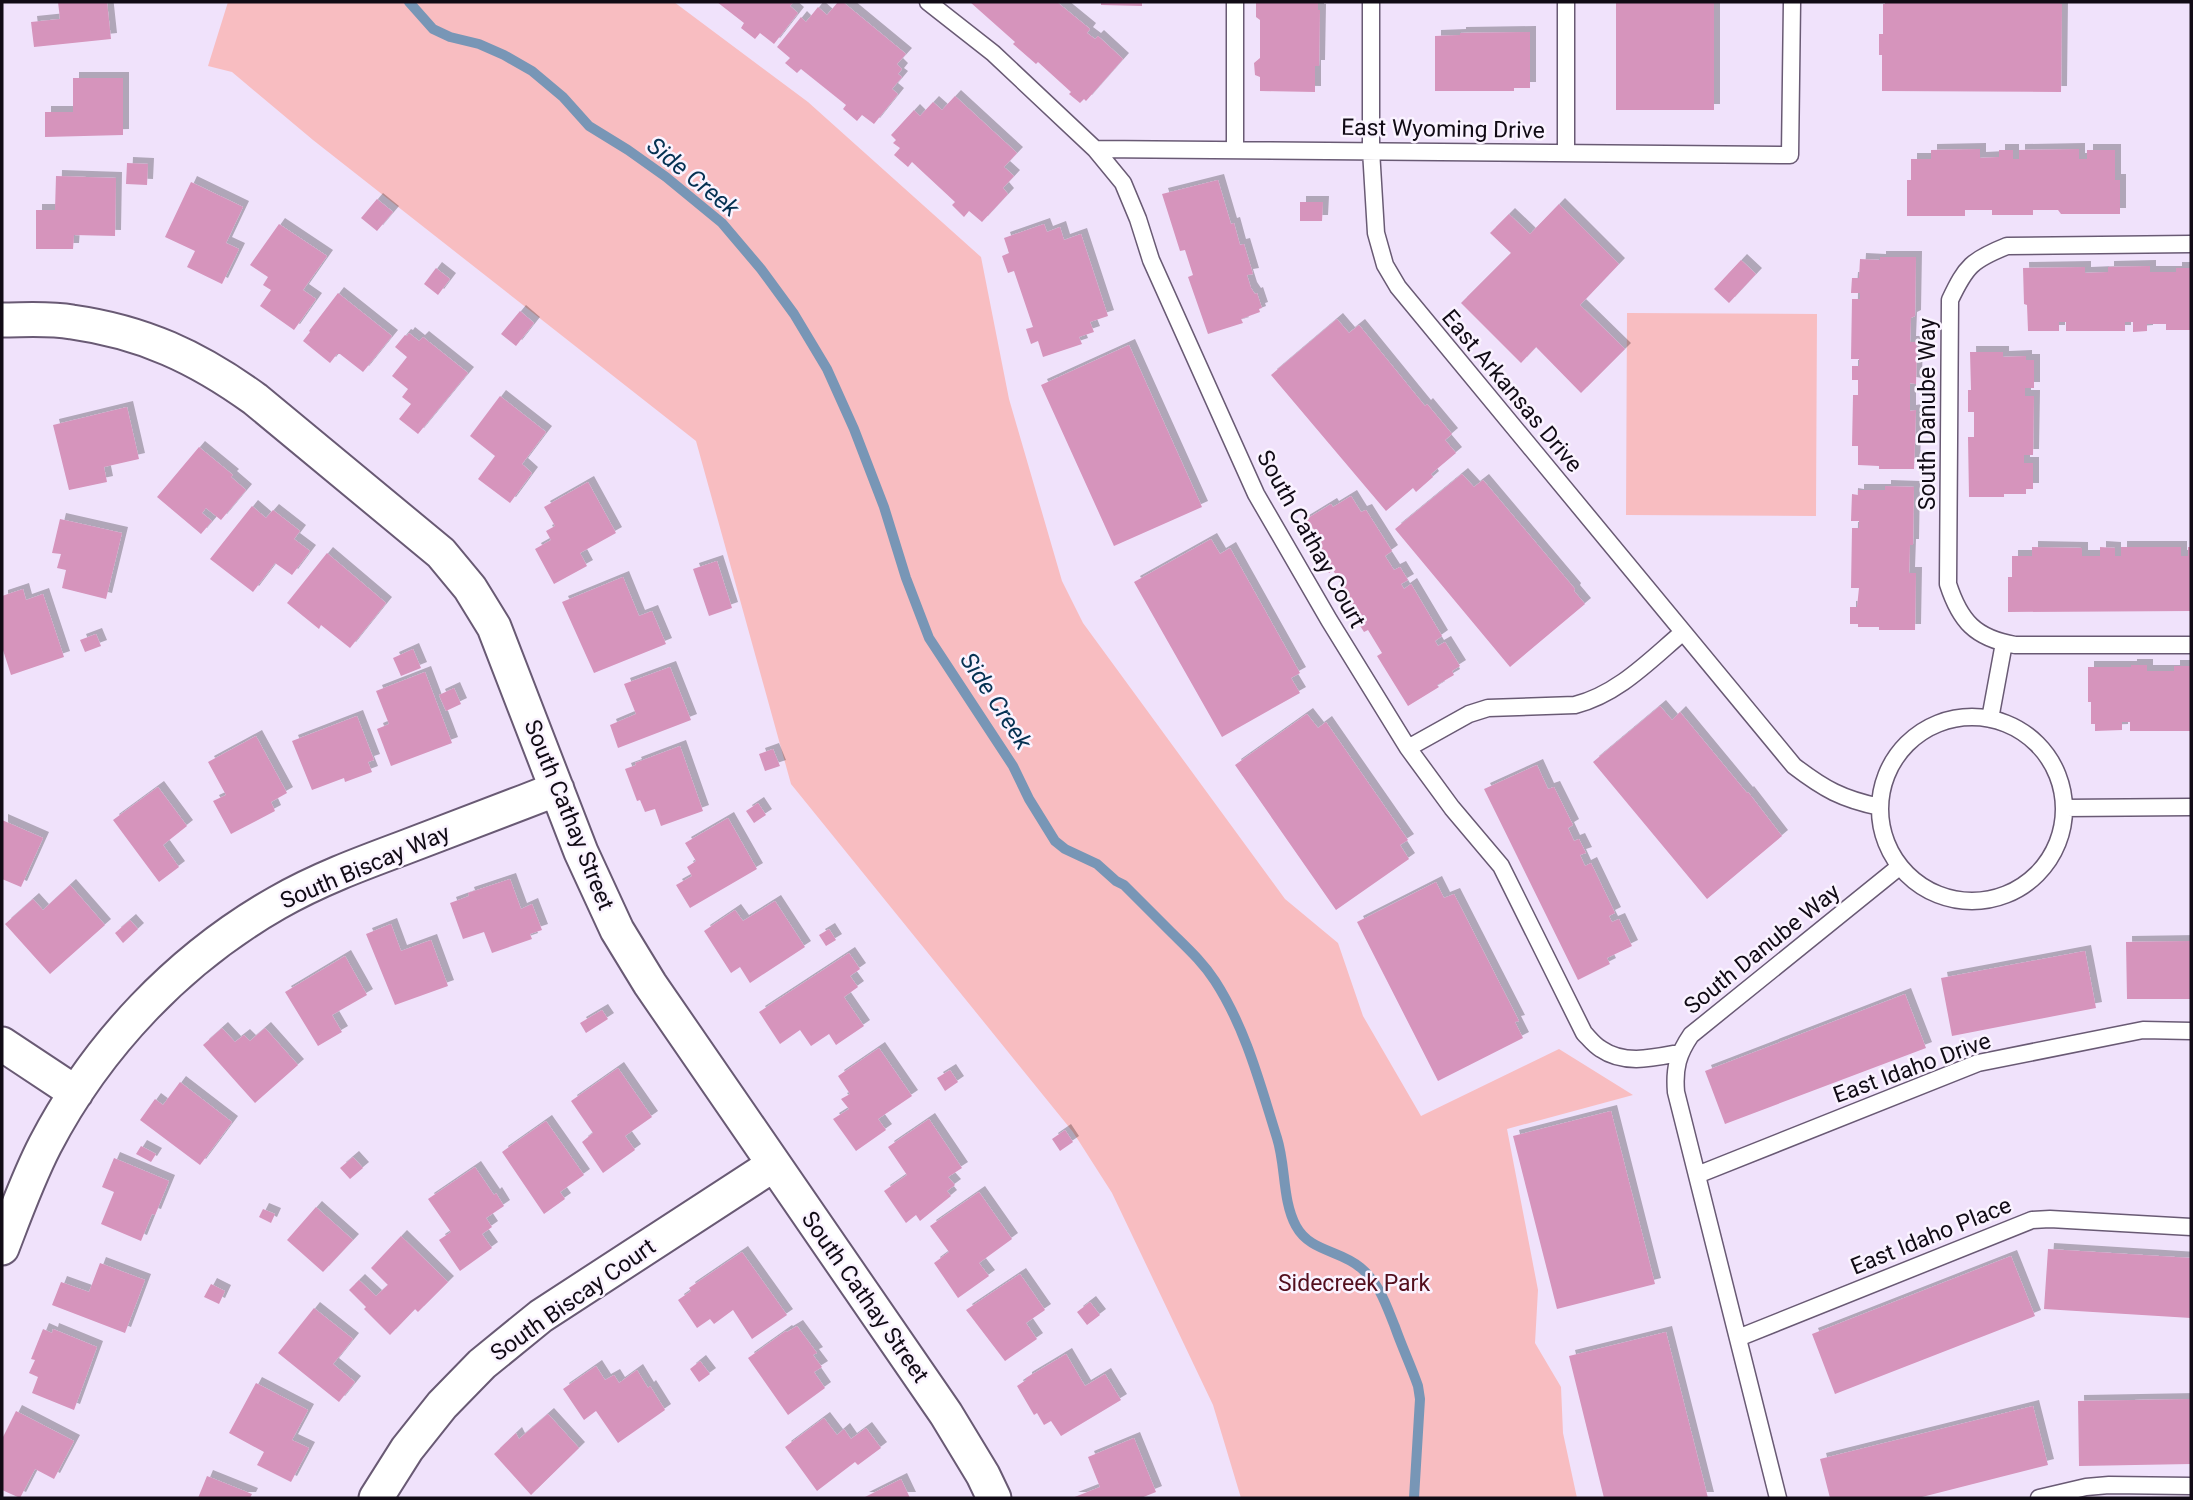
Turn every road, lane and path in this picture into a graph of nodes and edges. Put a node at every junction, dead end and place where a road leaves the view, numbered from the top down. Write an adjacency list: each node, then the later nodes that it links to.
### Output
1 (928, 2): 6 (lane, South Cathay Court)
2 (1236, 2): 7 (lane)
3 (1371, 2): 8 (lane, East Arkansas Drive)
4 (1566, 2): 9 (lane)
5 (1792, 2): 9 (lane, East Wyoming Drive)
6 (1095, 149): 7 (lane, East Wyoming Drive); 16 (lane, South Cathay Court)
7 (1235, 150): 8 (lane, East Wyoming Drive)
8 (1371, 150): 9 (lane, East Wyoming Drive); 12 (lane, East Arkansas Drive)
9 (1566, 153)
10 (2191, 244): 13 (lane, South Danube Way)
11 (2, 320): 17 (street, South Cathay Street)
12 (1682, 633): 16 (lane); 18 (lane, East Arkansas Drive)
13 (2004, 643): 14 (lane, South Danube Way); 15 (lane)
14 (2191, 645)
15 (1990, 719): 18 (lane); 20 (lane)
16 (1408, 748): 24 (lane, South Cathay Court)
17 (557, 789): 25 (street, South Biscay Way); 26 (street, South Cathay Street)
18 (1880, 807): 21 (lane)
19 (2191, 807): 20 (lane)
20 (2064, 808): 21 (lane)
21 (1899, 867): 24 (lane, South Danube Way)
22 (2191, 1031): 27 (lane, East Idaho Drive)
23 (2, 1044): 25 (street)
24 (1679, 1053): 27 (lane)
25 (76, 1093): 29 (street, South Biscay Way)
26 (773, 1165): 32 (street, South Biscay Court); 33 (street, South Cathay Street)
27 (1697, 1175): 30 (lane)
28 (2191, 1227): 30 (lane, East Idaho Place)
29 (2, 1248)
30 (1738, 1338): 34 (lane)
31 (2191, 1486): 35 (lane)
32 (376, 1498)
33 (994, 1498)
34 (1778, 1498)
35 (2039, 1498)

